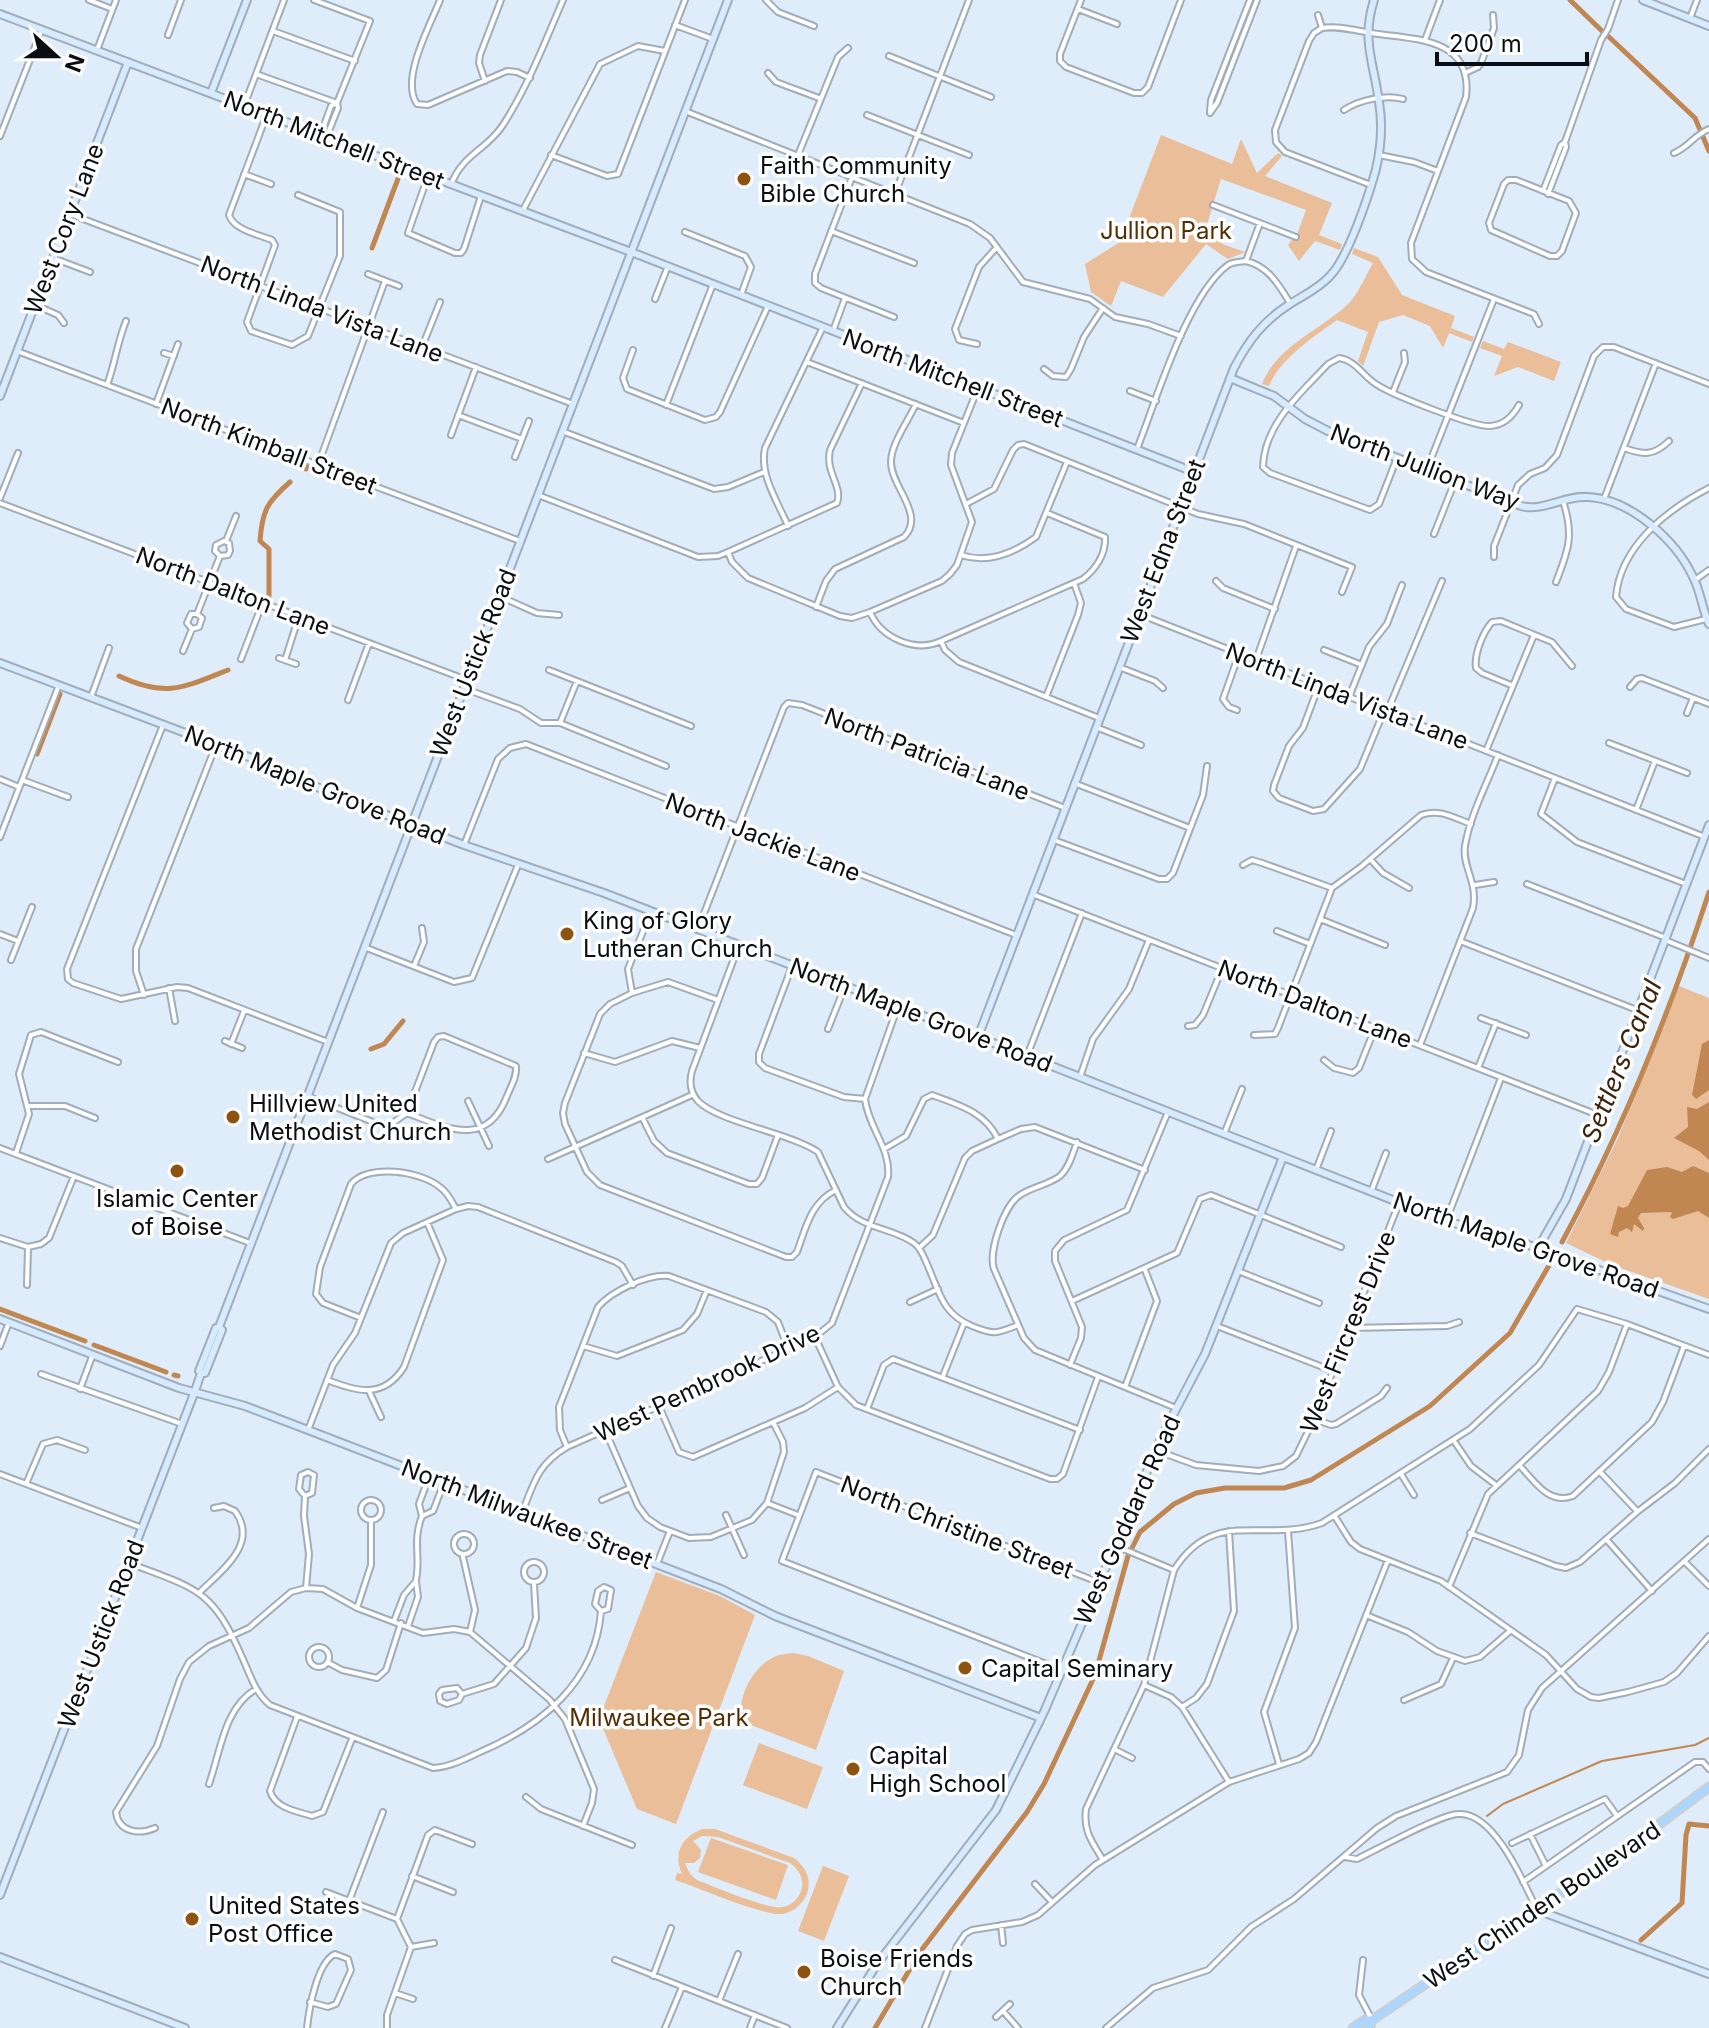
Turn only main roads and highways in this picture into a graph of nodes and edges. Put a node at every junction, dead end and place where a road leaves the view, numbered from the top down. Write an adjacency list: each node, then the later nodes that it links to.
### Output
1 (1709, 1787): 2 (main road, West Chinden Boulevard)
2 (1371, 2024): 3 (main road, West Chinden Boulevard)
3 (1353, 2028)

